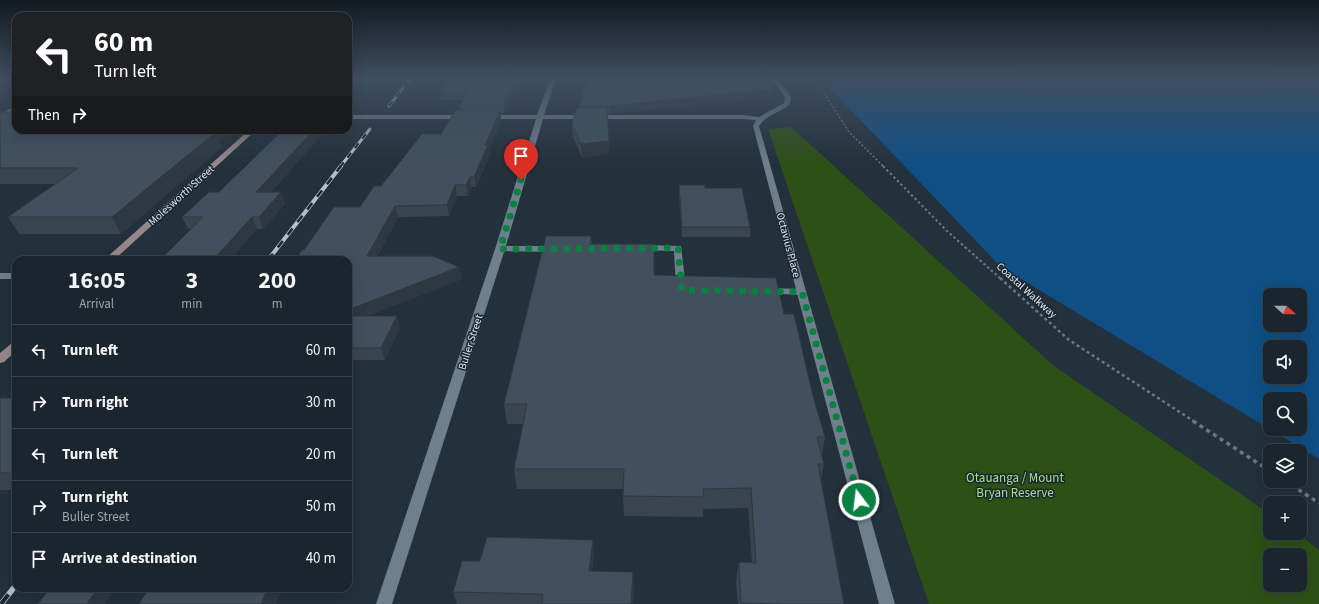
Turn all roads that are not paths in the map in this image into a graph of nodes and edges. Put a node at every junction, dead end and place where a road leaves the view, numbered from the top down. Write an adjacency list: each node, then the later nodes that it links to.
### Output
1 (543, 107): 7 (street, Buller Street)
2 (780, 107): 9 (street)
3 (12, 110): 4 (street)
4 (0, 117)
5 (476, 117): 8 (street)
6 (484, 117): 7 (street)
7 (540, 117): 9 (street); 12 (street, Buller Street)
8 (352, 118)
9 (761, 119): 19 (street, Octavius Place)
10 (249, 134): 14 (main road, Molesworth Street)
11 (632, 248): 17 (street)
12 (500, 249): 13 (street); 22 (street, Buller Street)
13 (562, 249)
14 (113, 256)
15 (0, 276): 16 (street)
16 (12, 276)
17 (689, 290)
18 (757, 291): 19 (street)
19 (802, 292): 23 (street, Octavius Place)
20 (12, 348): 21 (main road)
21 (0, 359)
22 (384, 604)
23 (887, 604)

